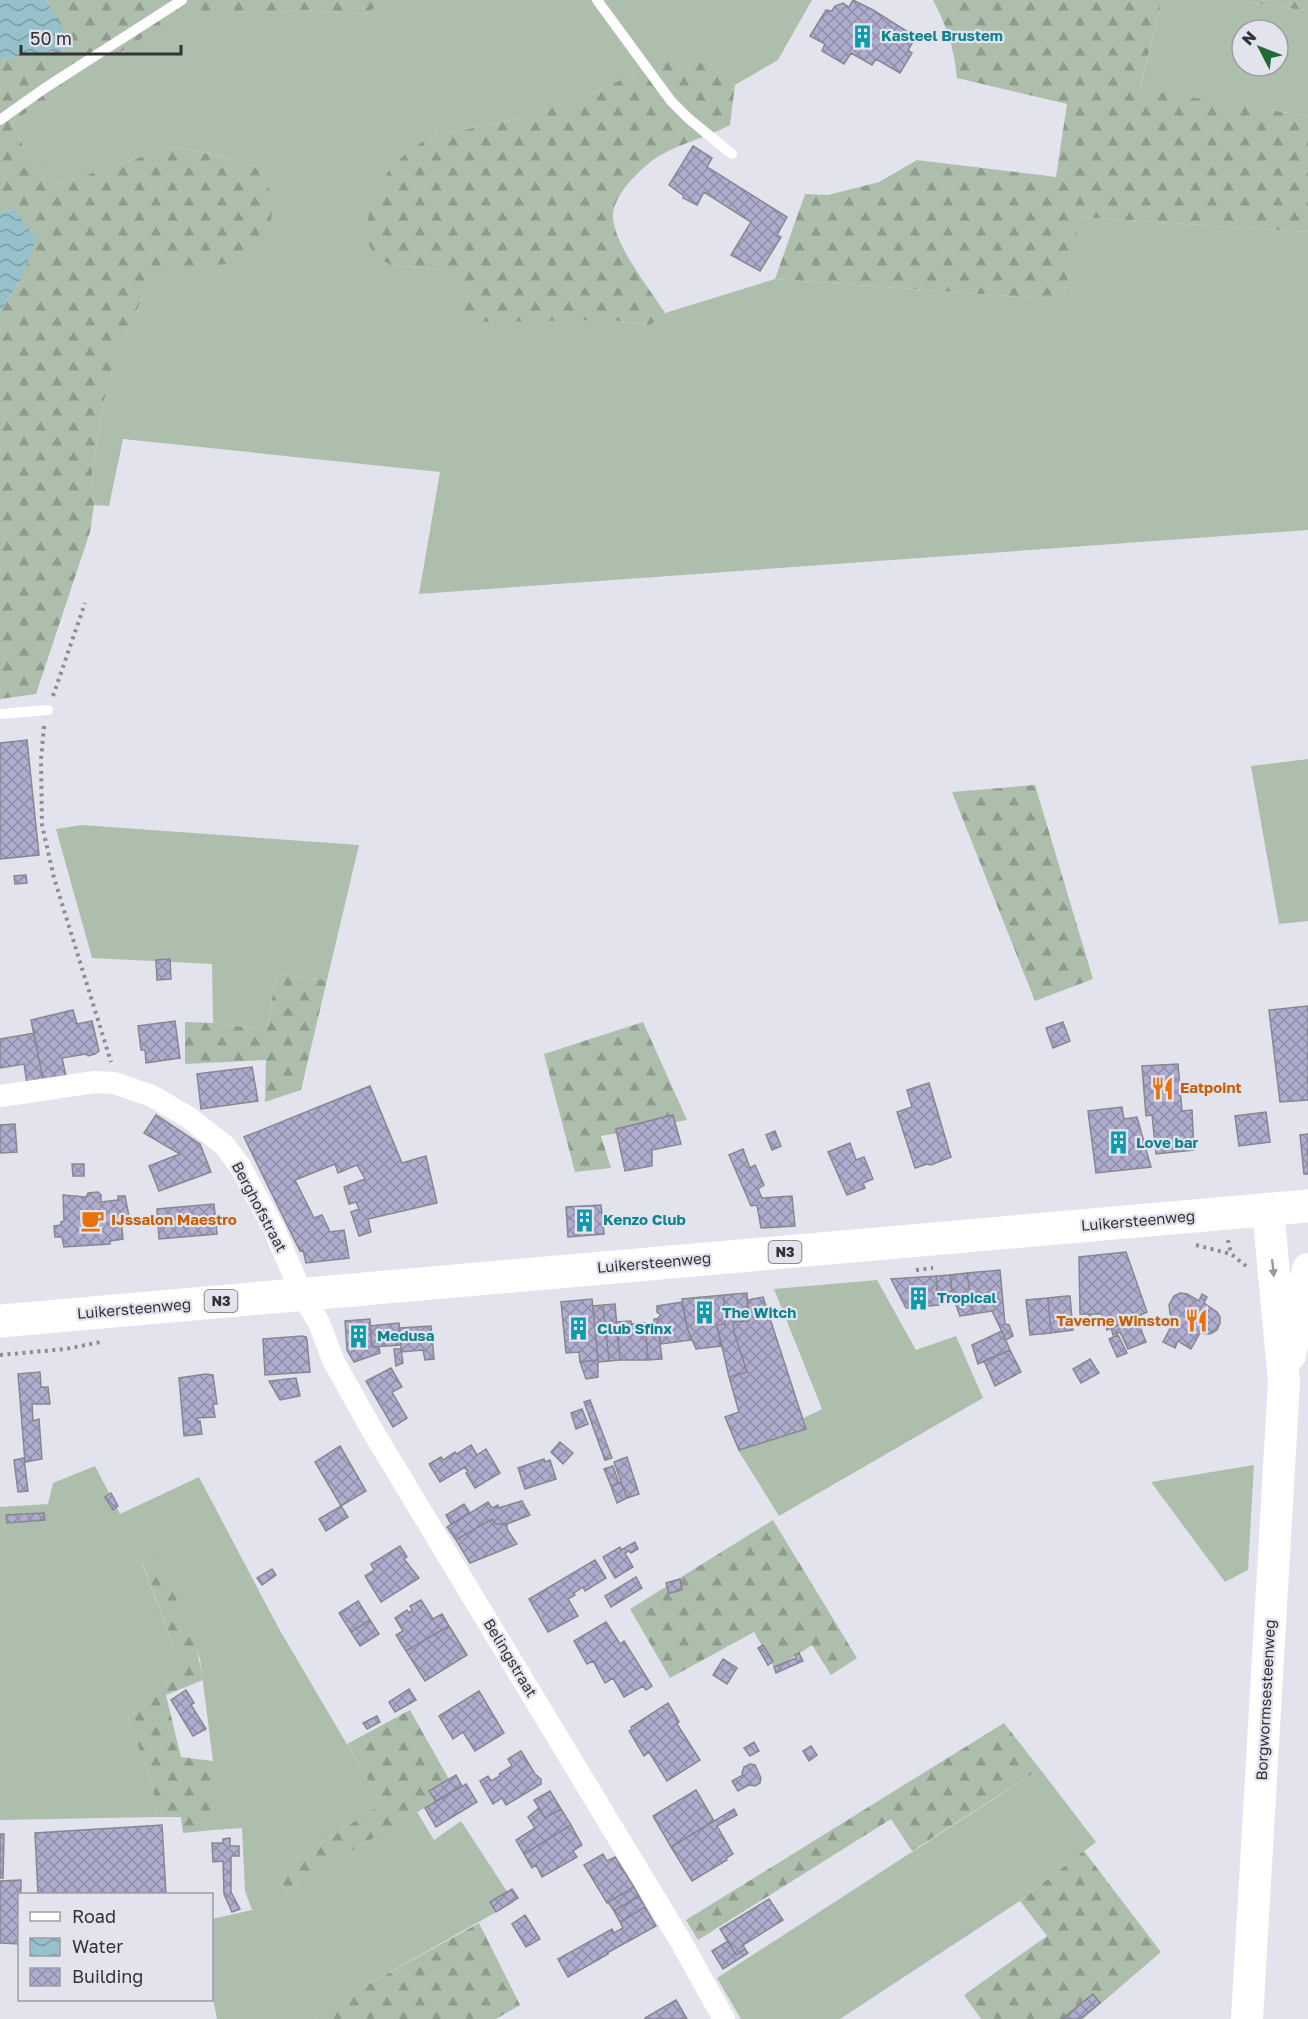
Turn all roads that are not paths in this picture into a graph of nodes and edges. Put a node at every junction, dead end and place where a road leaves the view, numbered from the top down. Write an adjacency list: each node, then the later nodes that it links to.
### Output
1 (182, 0): 3 (lane)
2 (597, 0): 4 (lane)
3 (0, 120)
4 (732, 154)
5 (48, 710): 6 (lane)
6 (0, 714)
7 (0, 1096): 11 (street, Berghofstraat)
8 (1308, 1206): 9 (main road, Luikersteenweg / N3)
9 (1268, 1209): 11 (main road, Luikersteenweg / N3); 13 (main road, Borgwormsesteenweg, one-way to 13)
10 (1308, 1269): 13 (main road, Borgwormsesteenweg)
11 (302, 1294): 12 (main road, Luikersteenweg / N3); 14 (street, Belingstraat)
12 (0, 1321)
13 (1284, 1382): 15 (main road, Borgwormsesteenweg)
14 (724, 2019)
15 (1247, 2019)

